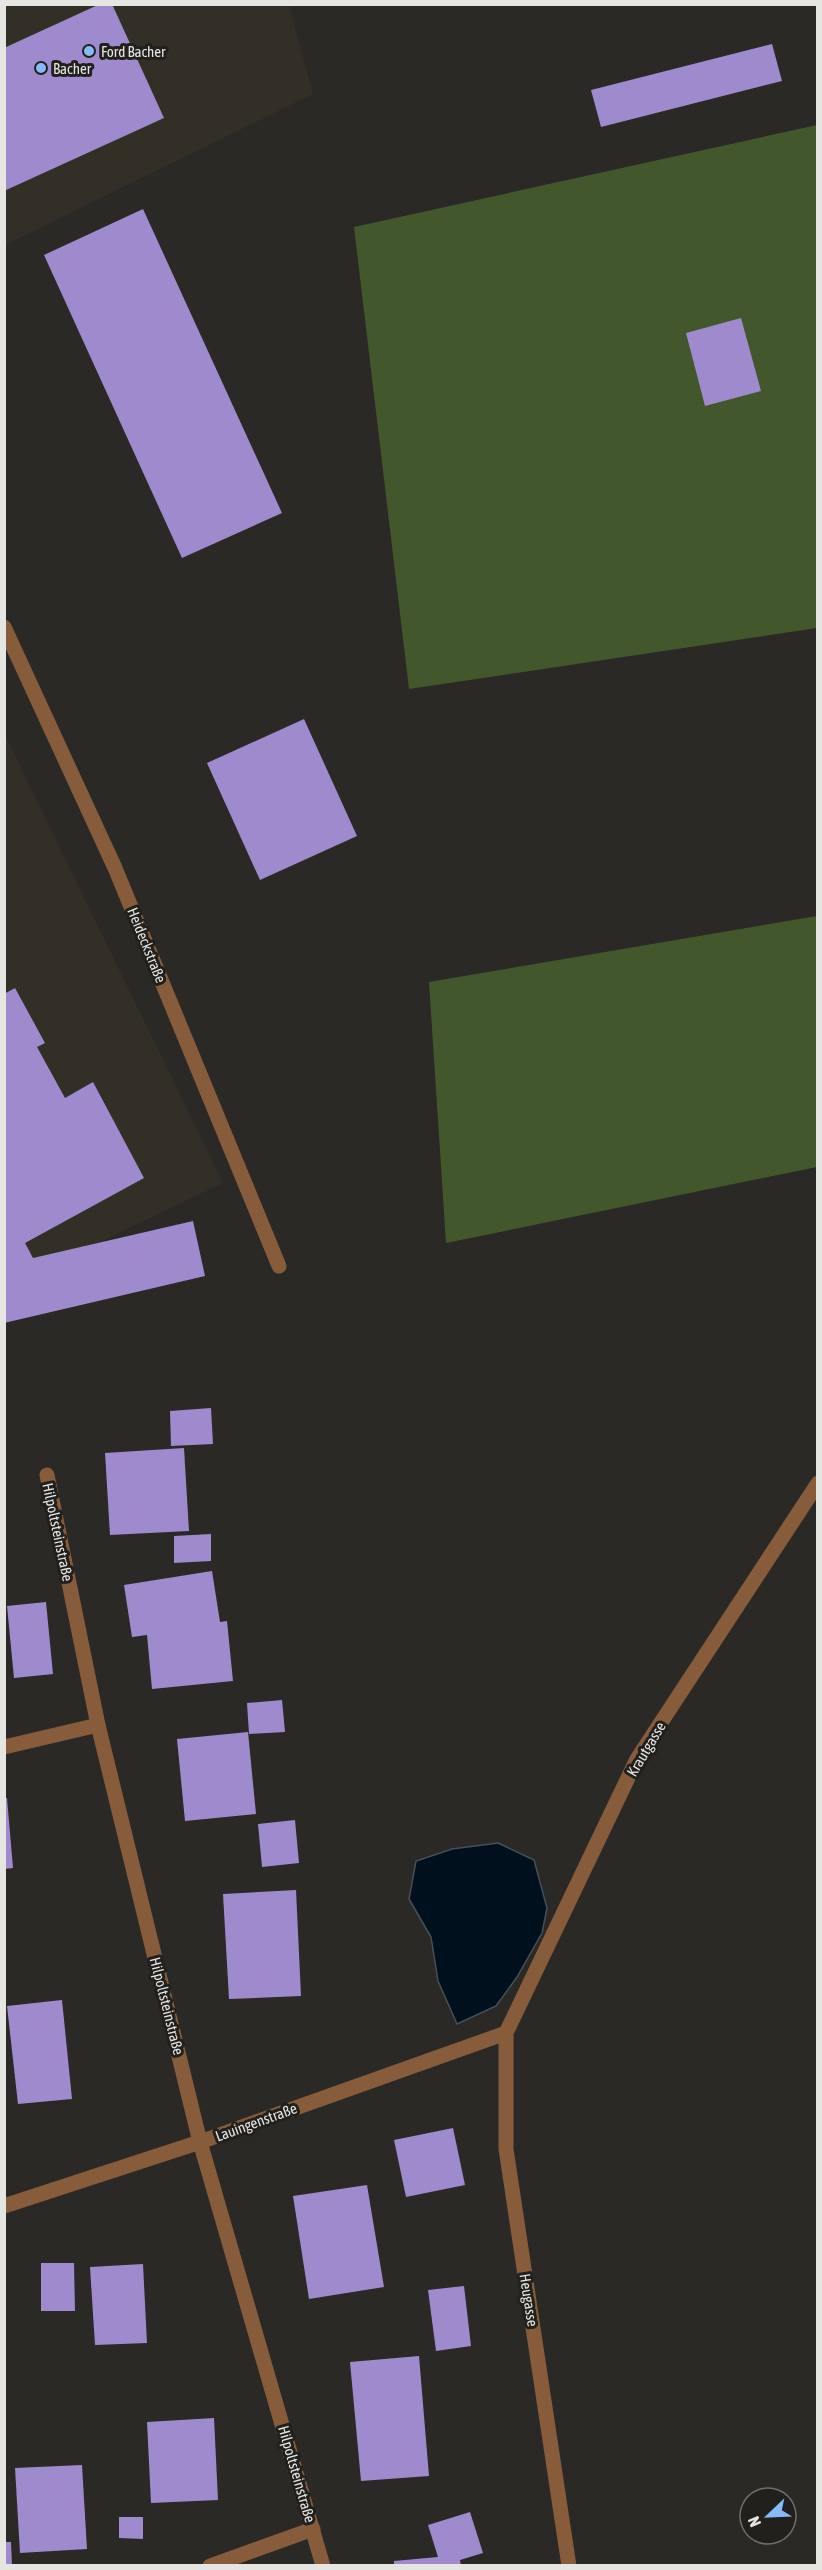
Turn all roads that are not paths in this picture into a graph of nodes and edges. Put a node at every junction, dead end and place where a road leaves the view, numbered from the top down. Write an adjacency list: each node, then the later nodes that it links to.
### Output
1 (4, 627): 2 (street, Heideckstraße)
2 (279, 1266)
3 (47, 1476): 5 (street, Hilpoltsteinstraße)
4 (818, 1483): 7 (street, Krautgasse)
5 (98, 1725): 6 (street); 8 (street, Hilpoltsteinstraße)
6 (4, 1747)
7 (506, 2033): 8 (street, Lauingenstraße); 13 (street, Heugasse)
8 (200, 2142): 9 (street, Lauingenstraße); 10 (street, Hilpoltsteinstraße)
9 (4, 2206)
10 (313, 2529): 11 (street); 12 (street, Hilpoltsteinstraße)
11 (210, 2565)
12 (322, 2565)
13 (569, 2565)

